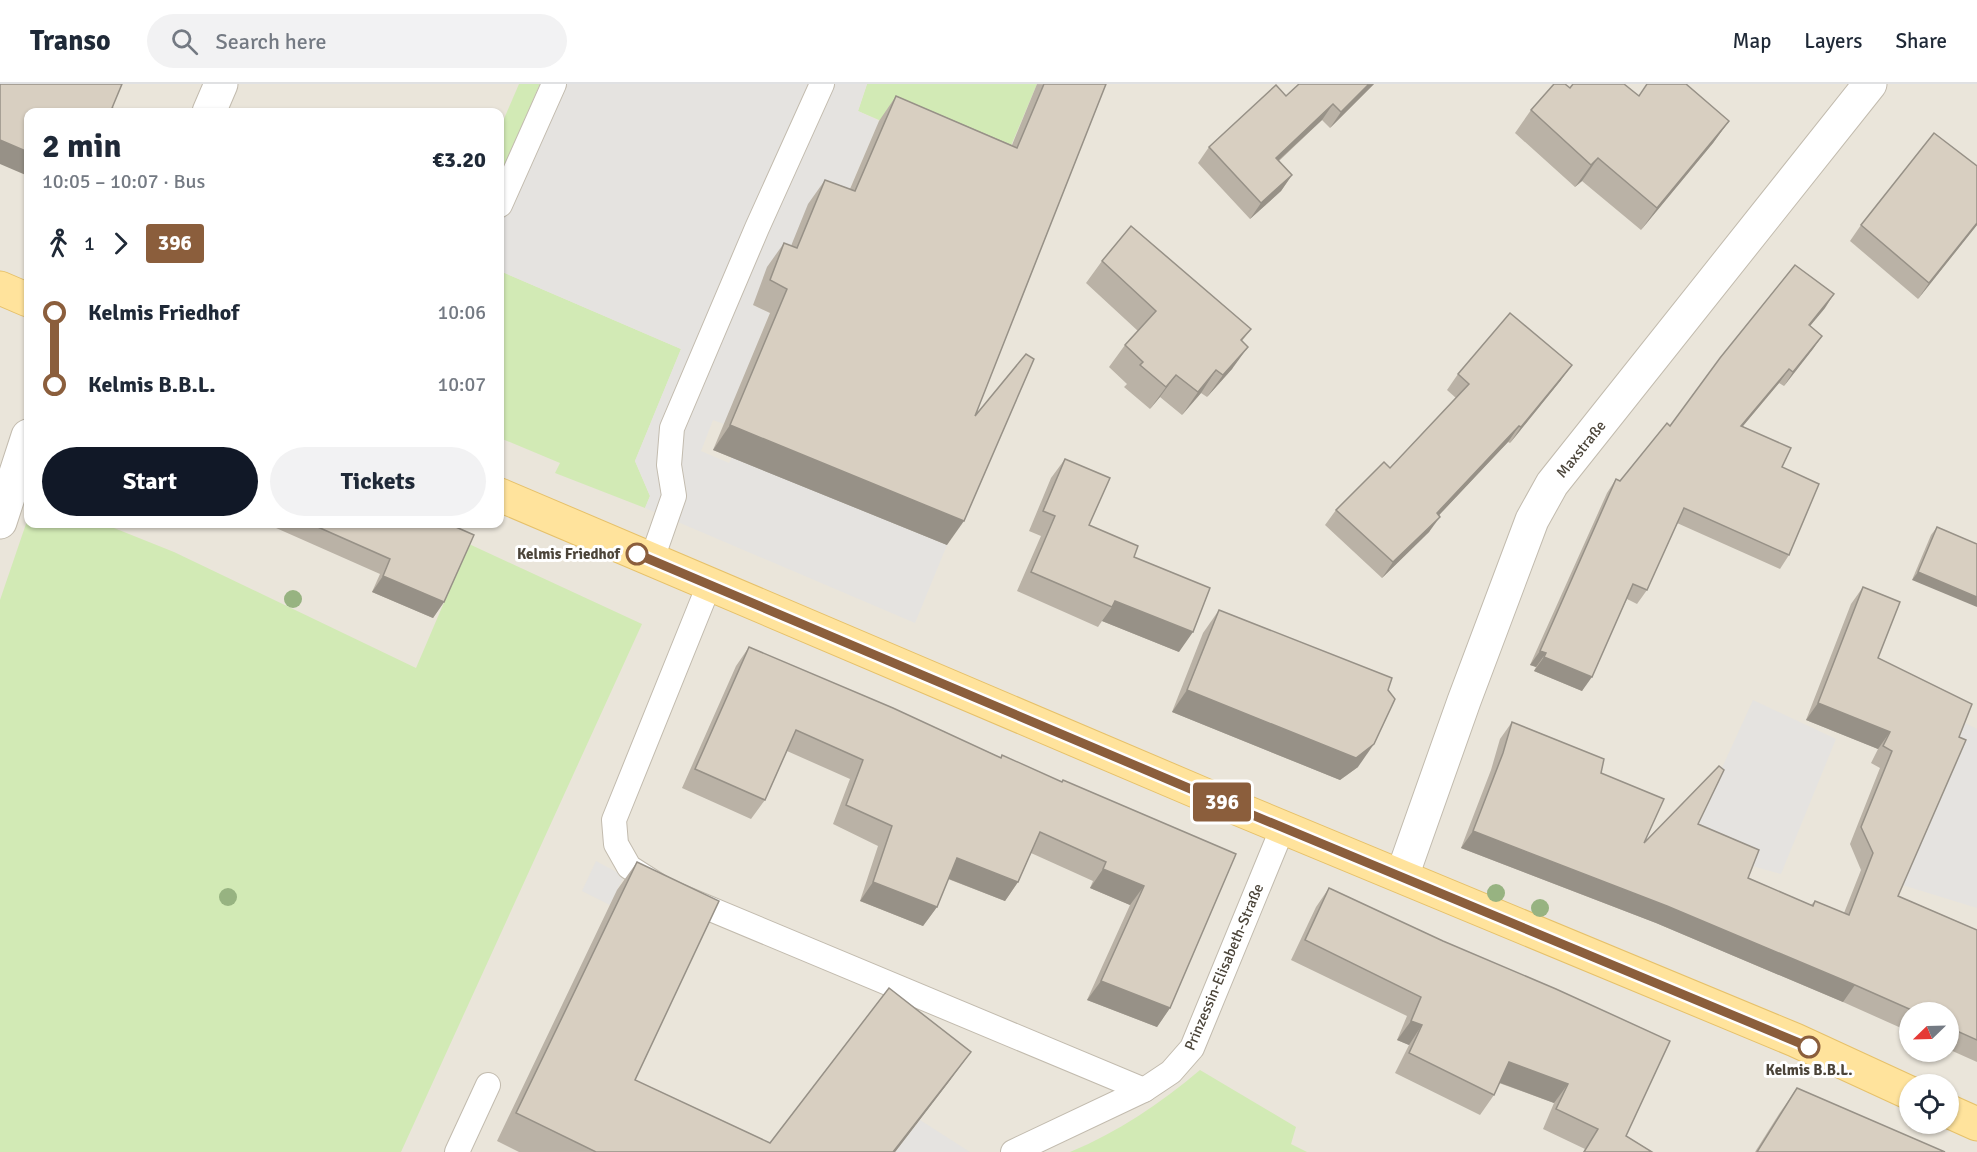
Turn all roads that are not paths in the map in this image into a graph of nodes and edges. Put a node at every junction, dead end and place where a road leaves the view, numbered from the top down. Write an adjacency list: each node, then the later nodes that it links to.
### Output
1 (221, 84): 5 (street)
2 (554, 84): 6 (lane)
3 (822, 84): 12 (lane)
4 (1870, 84): 15 (street, Maxstraße)
5 (211, 108)
6 (504, 196)
7 (0, 288): 8 (main road)
8 (24, 298)
9 (24, 448): 11 (street)
10 (504, 497): 12 (main road)
11 (0, 522)
12 (652, 559): 13 (main road)
13 (709, 585): 14 (main road); 18 (lane)
14 (1283, 827): 15 (main road); 18 (lane, Prinzessin-Elisabeth-Straße)
15 (1401, 876): 17 (main road)
16 (488, 1085): 21 (lane)
17 (1899, 1088)
18 (1144, 1090): 22 (lane, Prinzessin-Elisabeth-Straße)
19 (1959, 1116): 20 (main road)
20 (1977, 1124)
21 (457, 1152)
22 (1013, 1152)

